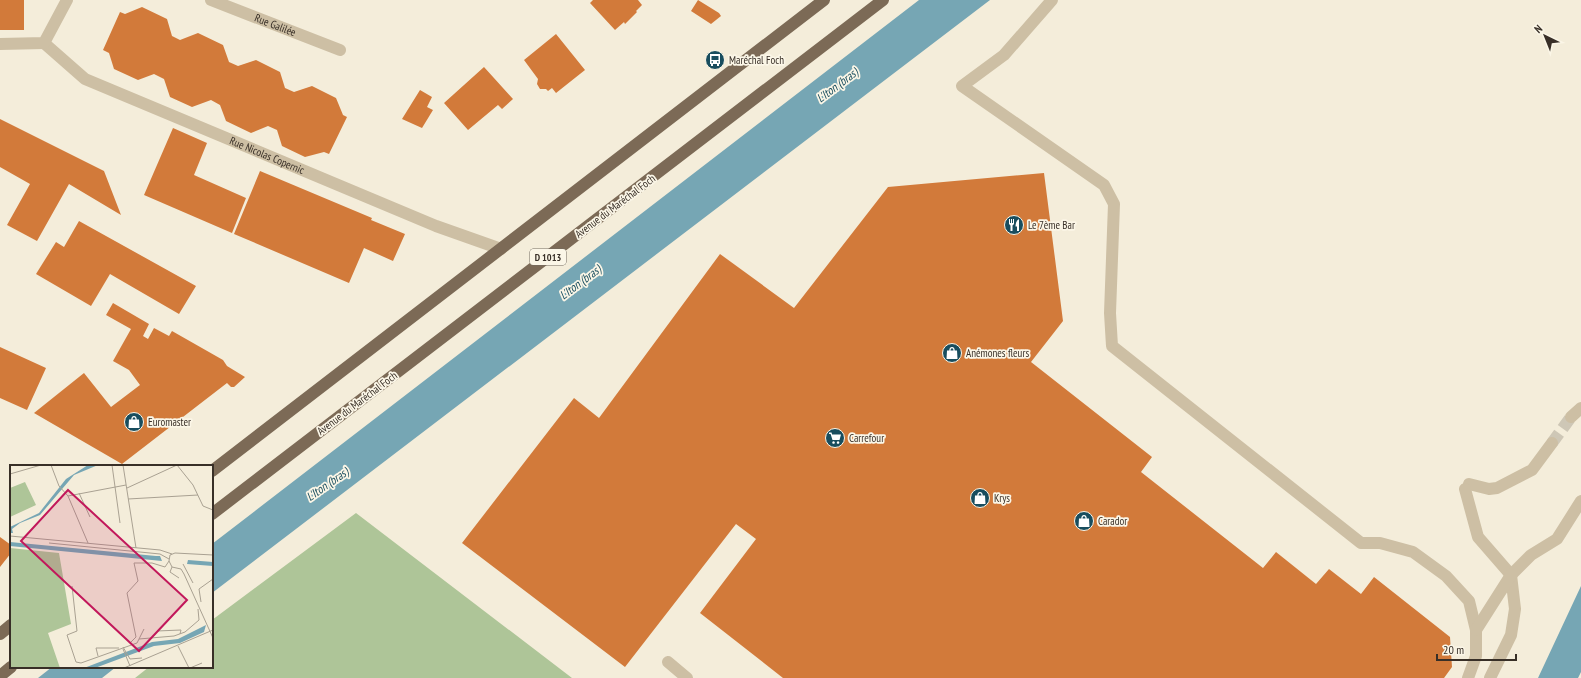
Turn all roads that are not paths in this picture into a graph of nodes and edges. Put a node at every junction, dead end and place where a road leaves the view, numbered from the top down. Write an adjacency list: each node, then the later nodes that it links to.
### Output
1 (66, 0): 6 (street)
2 (211, 0): 8 (street, Rue Galilée)
3 (824, 0): 9 (main road)
4 (883, 0): 15 (main road, Avenue du Maréchal Foch / D 1013)
5 (1052, 0): 18 (street)
6 (44, 43): 7 (street); 9 (street, Rue Nicolas Copernic)
7 (0, 44)
8 (340, 50)
9 (501, 249): 13 (main road)
10 (1581, 408): 11 (street)
11 (1571, 417)
12 (1552, 442): 16 (street)
13 (213, 470)
14 (1581, 501): 16 (street)
15 (213, 513)
16 (1511, 575): 18 (street); 25 (street)
17 (10, 626): 19 (main road)
18 (1476, 630): 24 (street)
19 (0, 634)
20 (668, 662): 23 (street)
21 (11, 668): 22 (main road)
22 (0, 676)
23 (687, 678)
24 (1468, 678)
25 (1490, 678)

